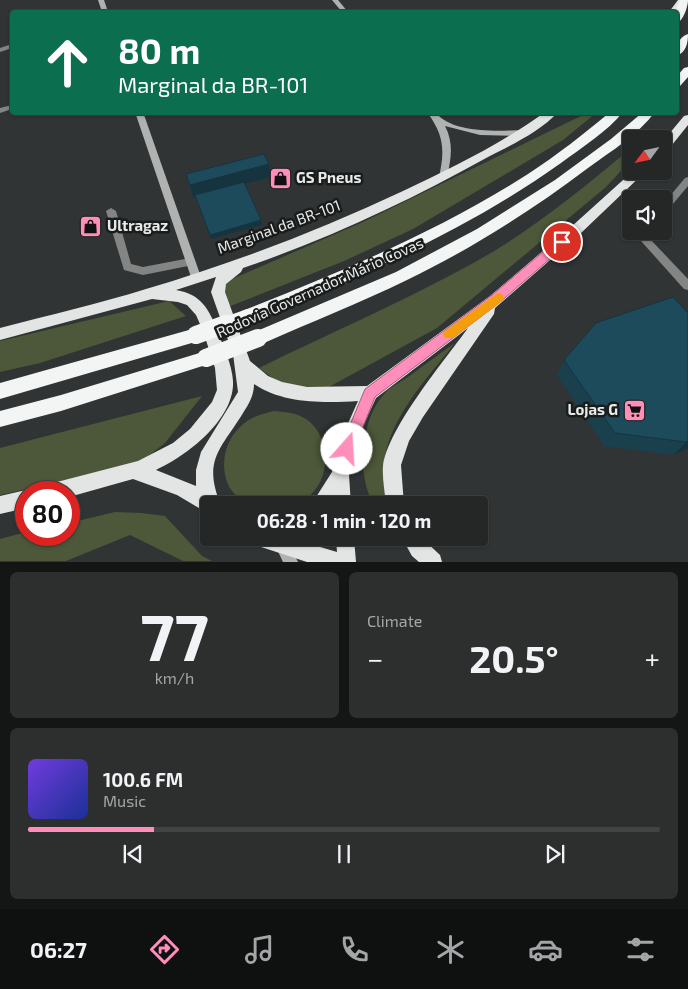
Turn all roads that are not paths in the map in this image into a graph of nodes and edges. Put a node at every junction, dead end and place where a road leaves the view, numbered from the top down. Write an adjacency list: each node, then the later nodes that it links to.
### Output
1 (335, 0): 3 (main road)
2 (684, 0): 4 (highway); 5 (highway)
3 (343, 10)
4 (675, 10)
5 (679, 13)
6 (688, 37): 7 (highway)
7 (679, 49)
8 (688, 70): 9 (highway)
9 (679, 80)
10 (140, 115): 26 (main road)
11 (434, 115): 16 (main road)
12 (549, 115): 17 (highway, Marginal da BR-101)
13 (647, 115): 35 (highway, Rodovia Governador Mário Covas, bridge)
14 (610, 118): 33 (highway, Rodovia Governador Mário Covas, bridge)
15 (688, 118): 18 (highway)
16 (438, 120): 17 (main road); 19 (main road)
17 (524, 133): 19 (highway, Marginal da BR-101)
18 (672, 137)
19 (443, 177): 25 (highway, Marginal da BR-101)
20 (630, 180): 30 (highway)
21 (688, 180): 22 (street)
22 (672, 199)
23 (110, 211): 26 (street)
24 (645, 240): 28 (street)
25 (247, 261): 27 (highway, Marginal da BR-101); 32 (highway)
26 (190, 262): 27 (main road)
27 (196, 277): 29 (highway, Marginal da BR-101)
28 (688, 286)
29 (146, 295): 31 (highway, Marginal da BR-101); 36 (highway)
30 (495, 300): 34 (highway); 42 (highway)
31 (0, 334)
32 (243, 364): 34 (highway); 39 (highway)
33 (0, 390)
34 (370, 393): 37 (highway)
35 (0, 419)
36 (136, 472): 38 (highway); 43 (highway)
37 (340, 475): 40 (highway); 41 (highway)
38 (80, 485)
39 (207, 496)
40 (327, 496)
41 (341, 496)
42 (395, 496)
43 (200, 497)
44 (15, 502): 45 (highway)
45 (0, 505)
46 (285, 546): 50 (main road)
47 (298, 546): 51 (highway)
48 (346, 546): 52 (highway)
49 (417, 546): 53 (highway)
50 (291, 562)
51 (338, 562)
52 (347, 562)
53 (433, 562)

